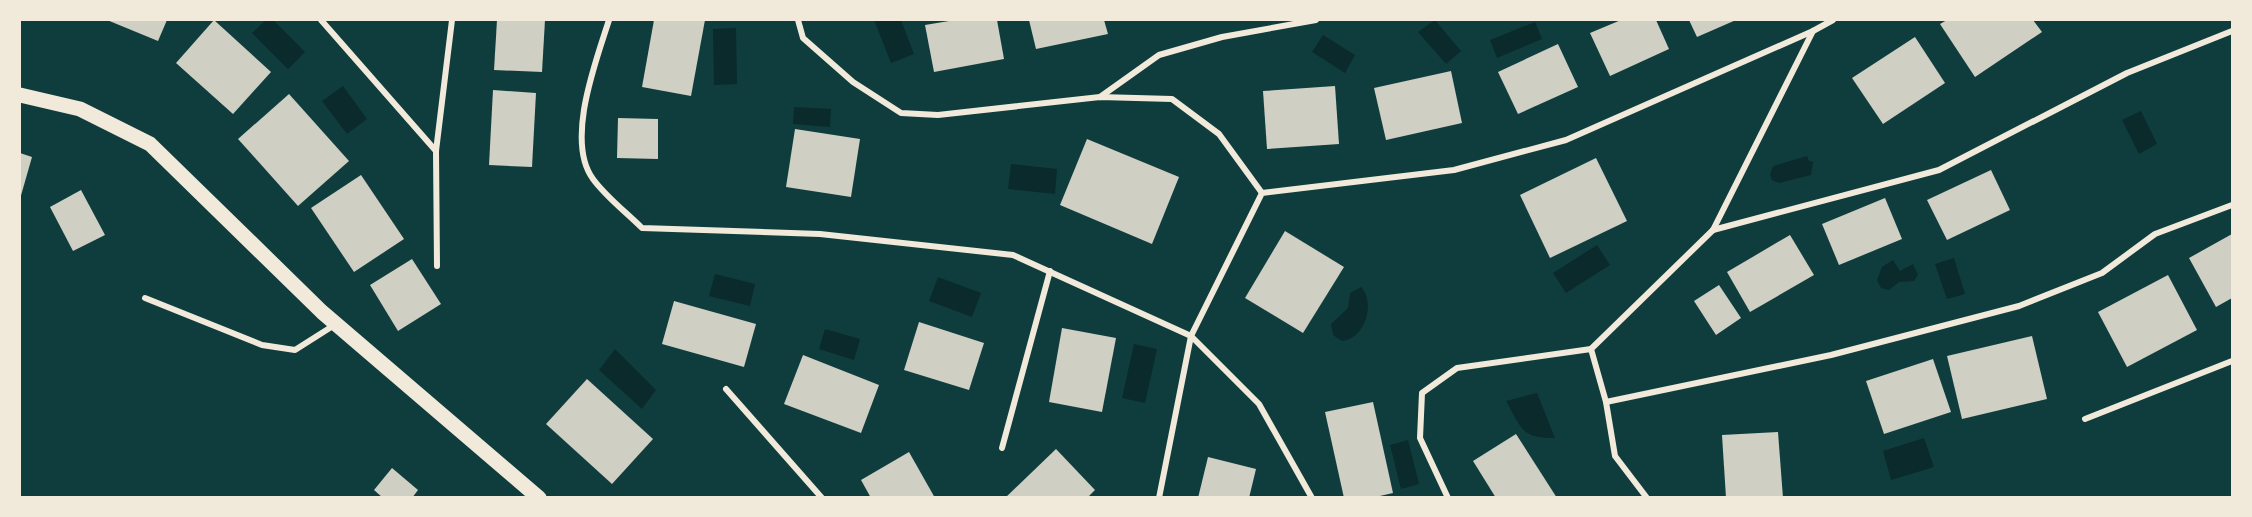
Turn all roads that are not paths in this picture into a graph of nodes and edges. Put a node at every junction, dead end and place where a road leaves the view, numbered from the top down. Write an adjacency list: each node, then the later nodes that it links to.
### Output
1 (321, 20): 11 (street)
2 (452, 20): 11 (street)
3 (609, 20): 16 (street)
4 (798, 20): 10 (street)
5 (1316, 20): 10 (street)
6 (1833, 20): 7 (street)
7 (1813, 31): 12 (street); 14 (street)
8 (2232, 31): 14 (street)
9 (20, 95): 18 (main road)
10 (1100, 97): 12 (street)
11 (436, 151): 15 (street)
12 (1262, 193): 19 (street)
13 (2232, 205): 23 (street)
14 (1713, 230): 20 (street)
15 (437, 266)
16 (1050, 272): 19 (street); 25 (street)
17 (145, 298): 18 (street)
18 (336, 324): 26 (main road)
19 (1191, 336): 28 (street); 29 (street)
20 (1590, 349): 23 (street); 30 (street)
21 (2232, 361): 24 (street)
22 (726, 389): 27 (street)
23 (1606, 402): 31 (street)
24 (2085, 419)
25 (1002, 448)
26 (539, 498)
27 (822, 498)
28 (1159, 498)
29 (1312, 498)
30 (1448, 498)
31 (1647, 498)

